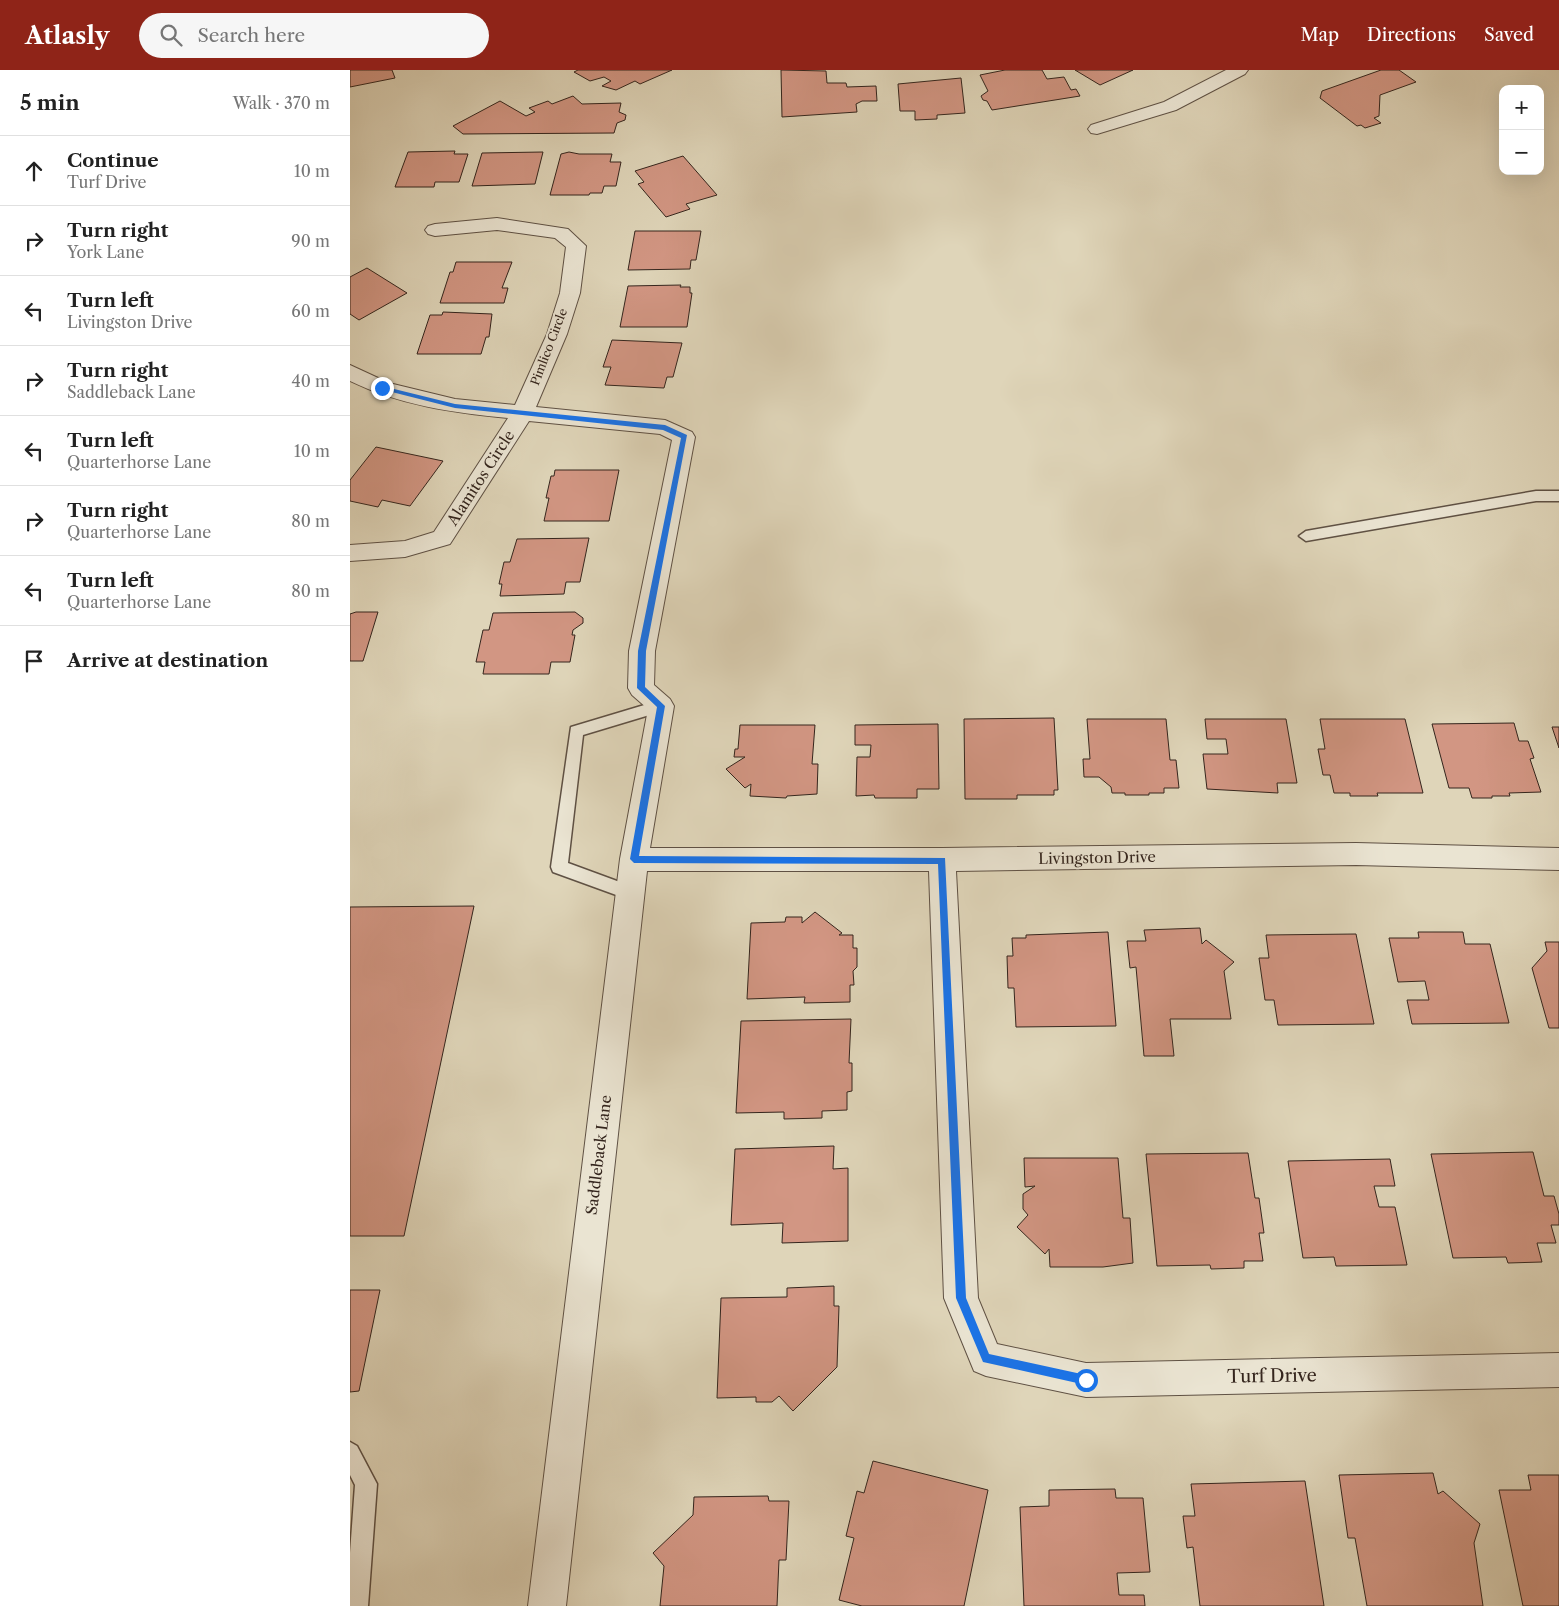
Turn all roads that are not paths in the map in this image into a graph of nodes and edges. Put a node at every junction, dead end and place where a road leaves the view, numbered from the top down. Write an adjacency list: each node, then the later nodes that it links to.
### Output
1 (1239, 70): 2 (street)
2 (1097, 129)
3 (435, 230): 5 (street, Pimlico Circle)
4 (350, 372): 5 (street)
5 (522, 414): 8 (street, Alamitos Circle); 9 (street)
6 (1559, 496): 7 (lane)
7 (1306, 536)
8 (350, 553)
9 (661, 706): 10 (street, Saddleback Lane); 13 (lane)
10 (634, 859): 12 (street, Livingston Drive); 13 (street, Saddleback Lane)
11 (1559, 859): 12 (street, Livingston Drive)
12 (942, 860): 14 (street, Turf Drive)
13 (630, 893): 17 (street, Saddleback Lane)
14 (1559, 1370)
15 (350, 1453): 16 (lane)
16 (357, 1606)
17 (546, 1606)

